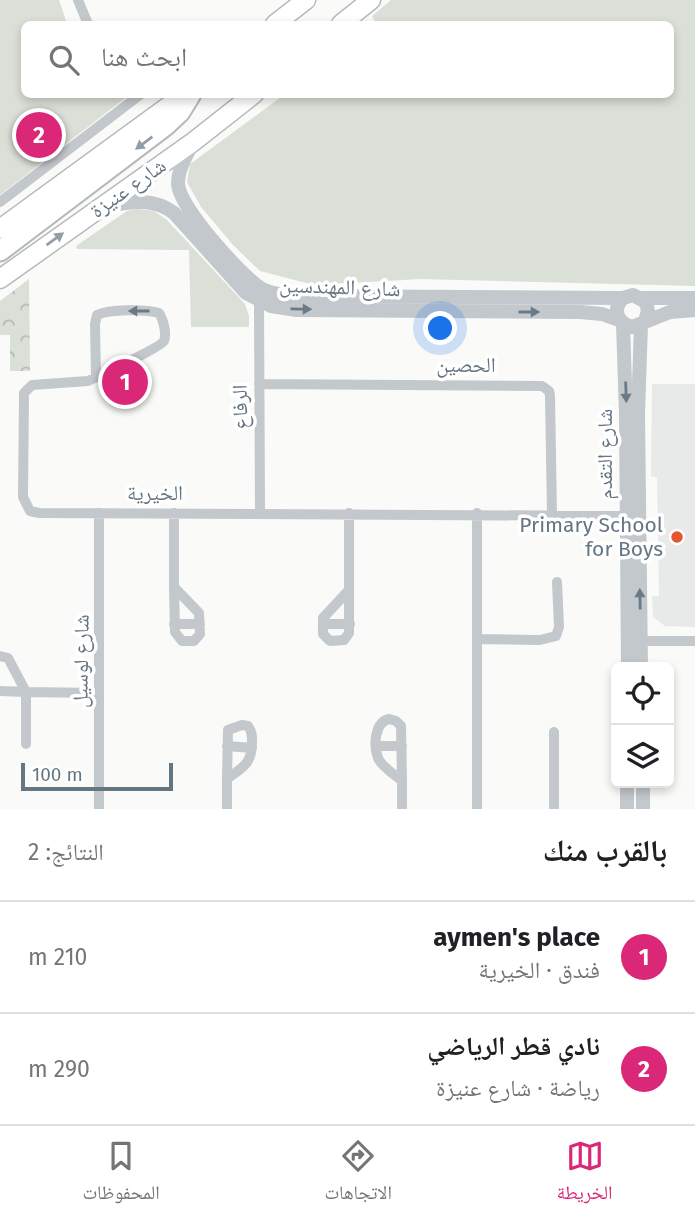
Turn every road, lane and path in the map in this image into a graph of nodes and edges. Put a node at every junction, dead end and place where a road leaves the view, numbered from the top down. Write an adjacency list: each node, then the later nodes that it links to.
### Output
1 (78, 0): 4 (street)
2 (306, 0): 5 (main road)
3 (371, 0): 6 (main road)
4 (87, 21)
5 (279, 21)
6 (345, 21)
7 (134, 98): 12 (street)
8 (180, 98): 14 (main road, شارع عنيزة)
9 (189, 98): 15 (highway, one-way to 15)
10 (249, 98): 11 (main road, شارع عنيزة)
11 (193, 142): 13 (main road, شارع عنيزة); 17 (street, شارع المهندسين)
12 (0, 202)
13 (100, 207): 16 (main road, شارع عنيزة, one-way to 13); 20 (street, شارع المهندسين)
14 (0, 229)
15 (0, 251)
16 (0, 279)
17 (623, 298): 18 (street); 22 (street)
18 (642, 298): 19 (street); 23 (street)
19 (695, 298)
20 (259, 302): 22 (street, شارع المهندسين, one-way to 22); 25 (street, الرفاع)
21 (695, 310): 23 (street)
22 (621, 322): 23 (street); 32 (street, شارع التقدم, one-way to 32)
23 (643, 322): 32 (street, شارع التقدم)
24 (96, 377): 24 (street, الخيرية, one-way to 24); 26 (street, الخيرية)
25 (259, 384): 28 (street, الرفاع); 31 (street, الحصين)
26 (99, 513): 27 (street, الخيرية); 48 (street, شارع لوسيل)
27 (174, 513): 28 (street, الخيرية); 34 (street)
28 (260, 513): 29 (street, الخيرية)
29 (349, 513): 30 (street, الخيرية); 35 (street)
30 (477, 513): 31 (street, الخيرية); 40 (street)
31 (552, 514): 32 (street, الخيرية)
32 (633, 516): 41 (street, شارع التقدم)
33 (557, 582): 40 (street)
34 (174, 587): 36 (street); 37 (street)
35 (349, 590): 38 (street); 39 (street)
36 (174, 624): 37 (street); 37 (street)
37 (200, 624)
38 (323, 624): 39 (street); 39 (street)
39 (350, 624)
40 (478, 639): 62 (street)
41 (634, 641): 42 (street); 44 (street, شارع التقدم); 45 (street, شارع التقدم)
42 (695, 641)
43 (0, 656): 47 (street)
44 (629, 662)
45 (640, 662)
46 (0, 691): 47 (street)
47 (26, 692): 48 (street); 50 (street)
48 (99, 693): 59 (street, شارع لوسيل)
49 (554, 732): 63 (street)
50 (26, 744)
51 (227, 746): 53 (street); 53 (street); 55 (street)
52 (402, 746): 54 (street); 54 (street); 56 (street)
53 (252, 747): 55 (street)
54 (377, 747): 56 (street)
55 (227, 779): 60 (street)
56 (402, 781): 61 (street)
57 (627, 788): 64 (street)
58 (643, 788): 65 (street)
59 (99, 809)
60 (227, 809)
61 (402, 809)
62 (477, 809)
63 (554, 809)
64 (627, 809)
65 (643, 809)

